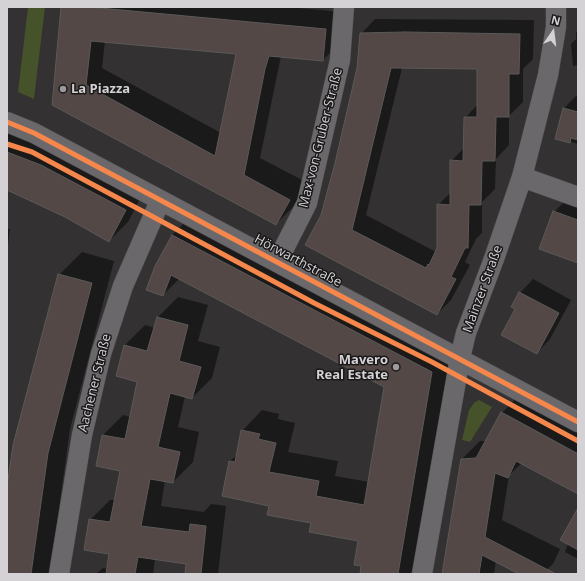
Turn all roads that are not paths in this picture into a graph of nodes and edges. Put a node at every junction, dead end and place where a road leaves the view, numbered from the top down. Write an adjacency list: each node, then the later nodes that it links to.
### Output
1 (344, 7): 7 (street, Max-von-Gruber-Straße)
2 (556, 7): 4 (street, Mainzer Straße)
3 (7, 122): 6 (street, Hörwarthstraße)
4 (522, 177): 5 (street); 8 (street, Mainzer Straße)
5 (578, 197)
6 (160, 201): 7 (street, Hörwarthstraße); 10 (street, Aachener Straße)
7 (277, 262): 8 (street, Hörwarthstraße)
8 (460, 358): 9 (street, Hörwarthstraße); 11 (street, Mainzer Straße)
9 (578, 422)
10 (60, 574)
11 (422, 574)

